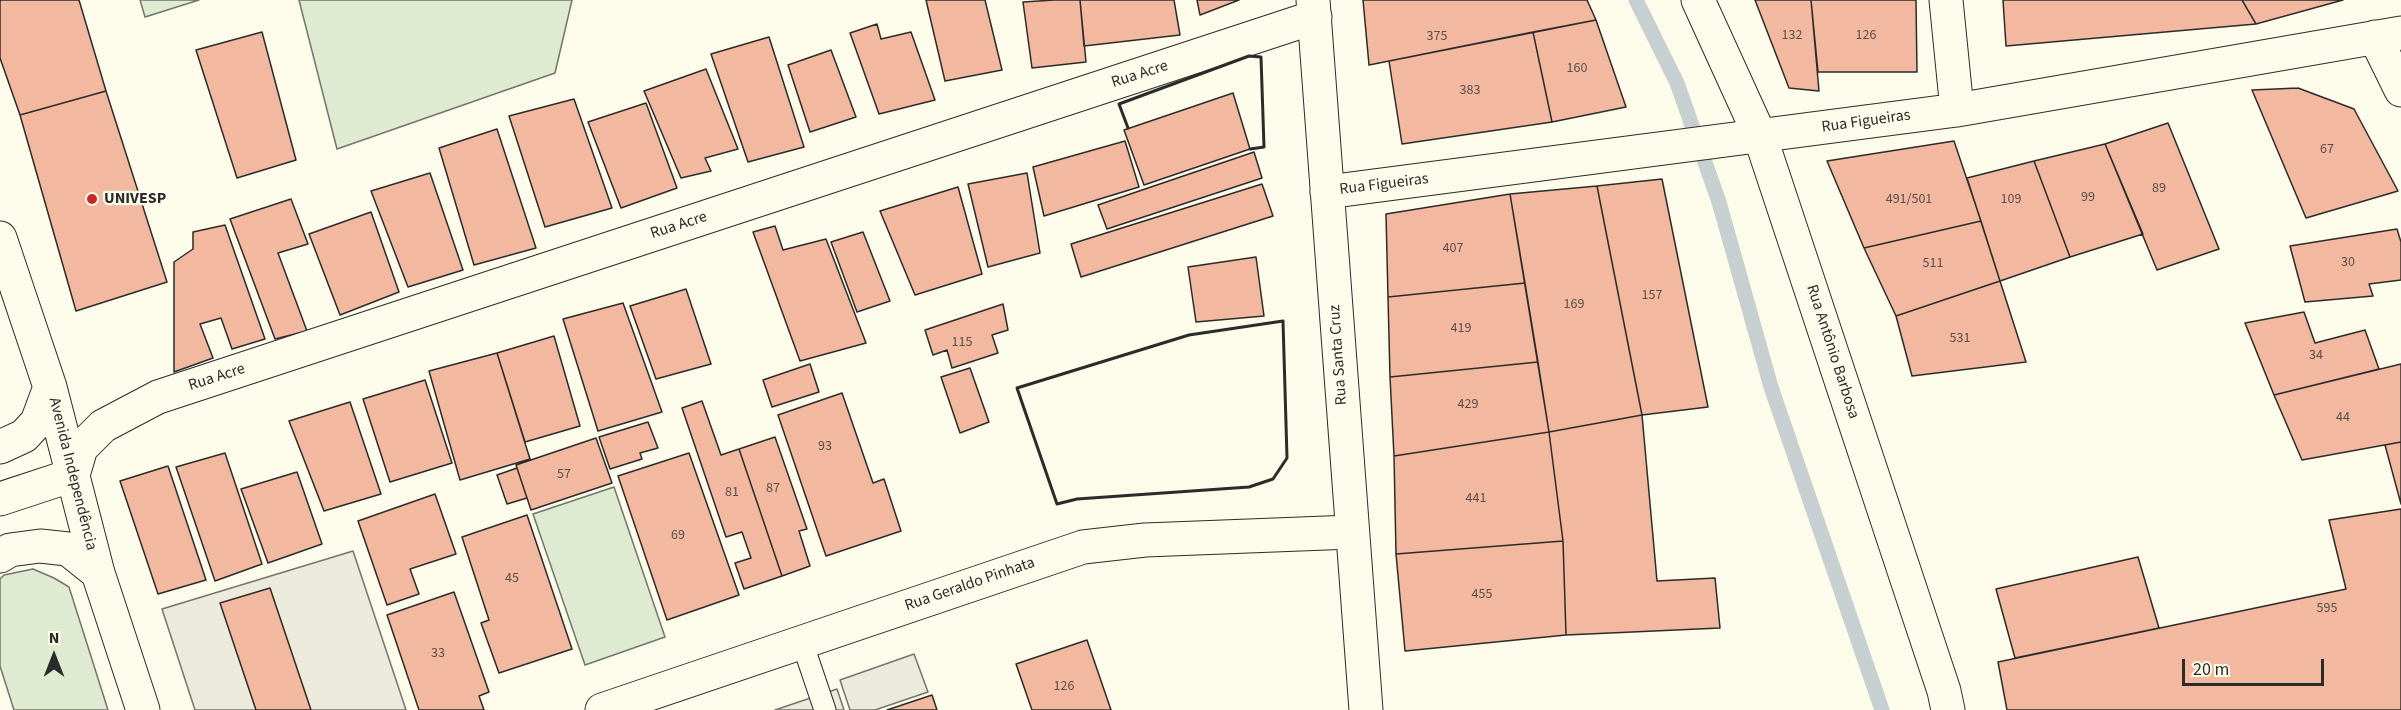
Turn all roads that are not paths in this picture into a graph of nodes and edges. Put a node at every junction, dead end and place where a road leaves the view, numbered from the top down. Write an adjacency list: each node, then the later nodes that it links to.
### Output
1 (1698, 0): 7 (street, Rua Antônio Barbosa)
2 (1946, 0): 6 (street)
3 (1314, 9): 8 (street, Rua Santa Cruz); 12 (street, Rua Acre)
4 (2388, 35): 5 (street); 6 (street, Rua Figueiras)
5 (2401, 90)
6 (1958, 110): 7 (street, Rua Figueiras)
7 (1760, 136): 8 (street, Rua Figueiras); 22 (street, Rua Antônio Barbosa)
8 (1328, 192): 14 (street, Rua Santa Cruz)
9 (0, 238): 10 (street, Avenida Independência)
10 (50, 387): 11 (street); 12 (street, Avenida Independência)
11 (0, 447)
12 (73, 476): 13 (street); 16 (street, Avenida Independência)
13 (0, 499)
14 (1352, 532): 17 (street, Rua Geraldo Pinhata); 21 (street, Rua Santa Cruz)
15 (0, 556): 16 (street)
16 (98, 573): 19 (street, Avenida Independência)
17 (802, 642): 18 (street, Rua Geraldo Pinhata); 20 (lane)
18 (606, 709)
19 (143, 710)
20 (825, 710)
21 (1366, 710)
22 (1948, 710)

